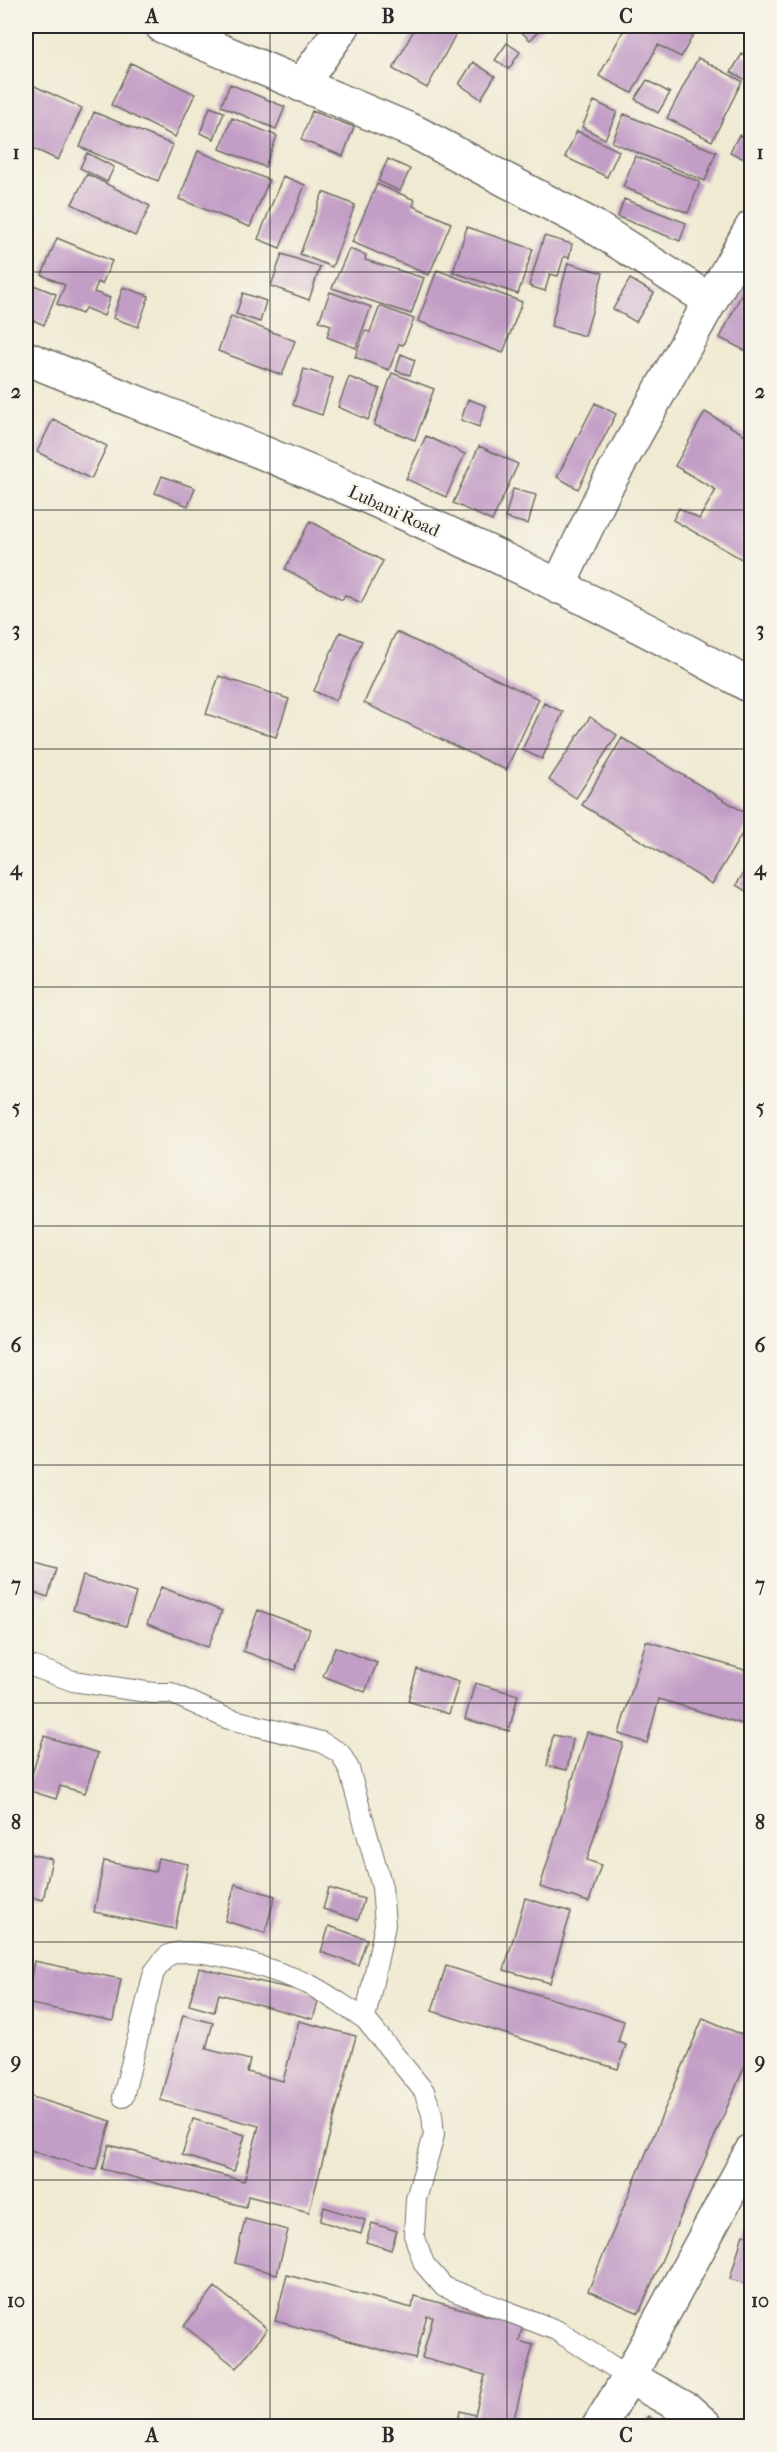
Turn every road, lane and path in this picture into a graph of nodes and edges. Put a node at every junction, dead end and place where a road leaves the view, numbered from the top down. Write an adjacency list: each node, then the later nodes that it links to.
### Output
1 (162, 26): 3 (street)
2 (343, 26): 3 (street)
3 (301, 85): 5 (street)
4 (752, 227): 5 (street)
5 (711, 301): 7 (street)
6 (26, 358): 7 (street, Lubani Road)
7 (558, 587): 8 (street, Lubani Road)
8 (752, 687)
9 (26, 1664): 10 (lane)
10 (365, 2019): 11 (lane); 13 (lane)
11 (123, 2097)
12 (752, 2150): 13 (street)
13 (629, 2377): 14 (street); 15 (street)
14 (599, 2427)
15 (706, 2427)

